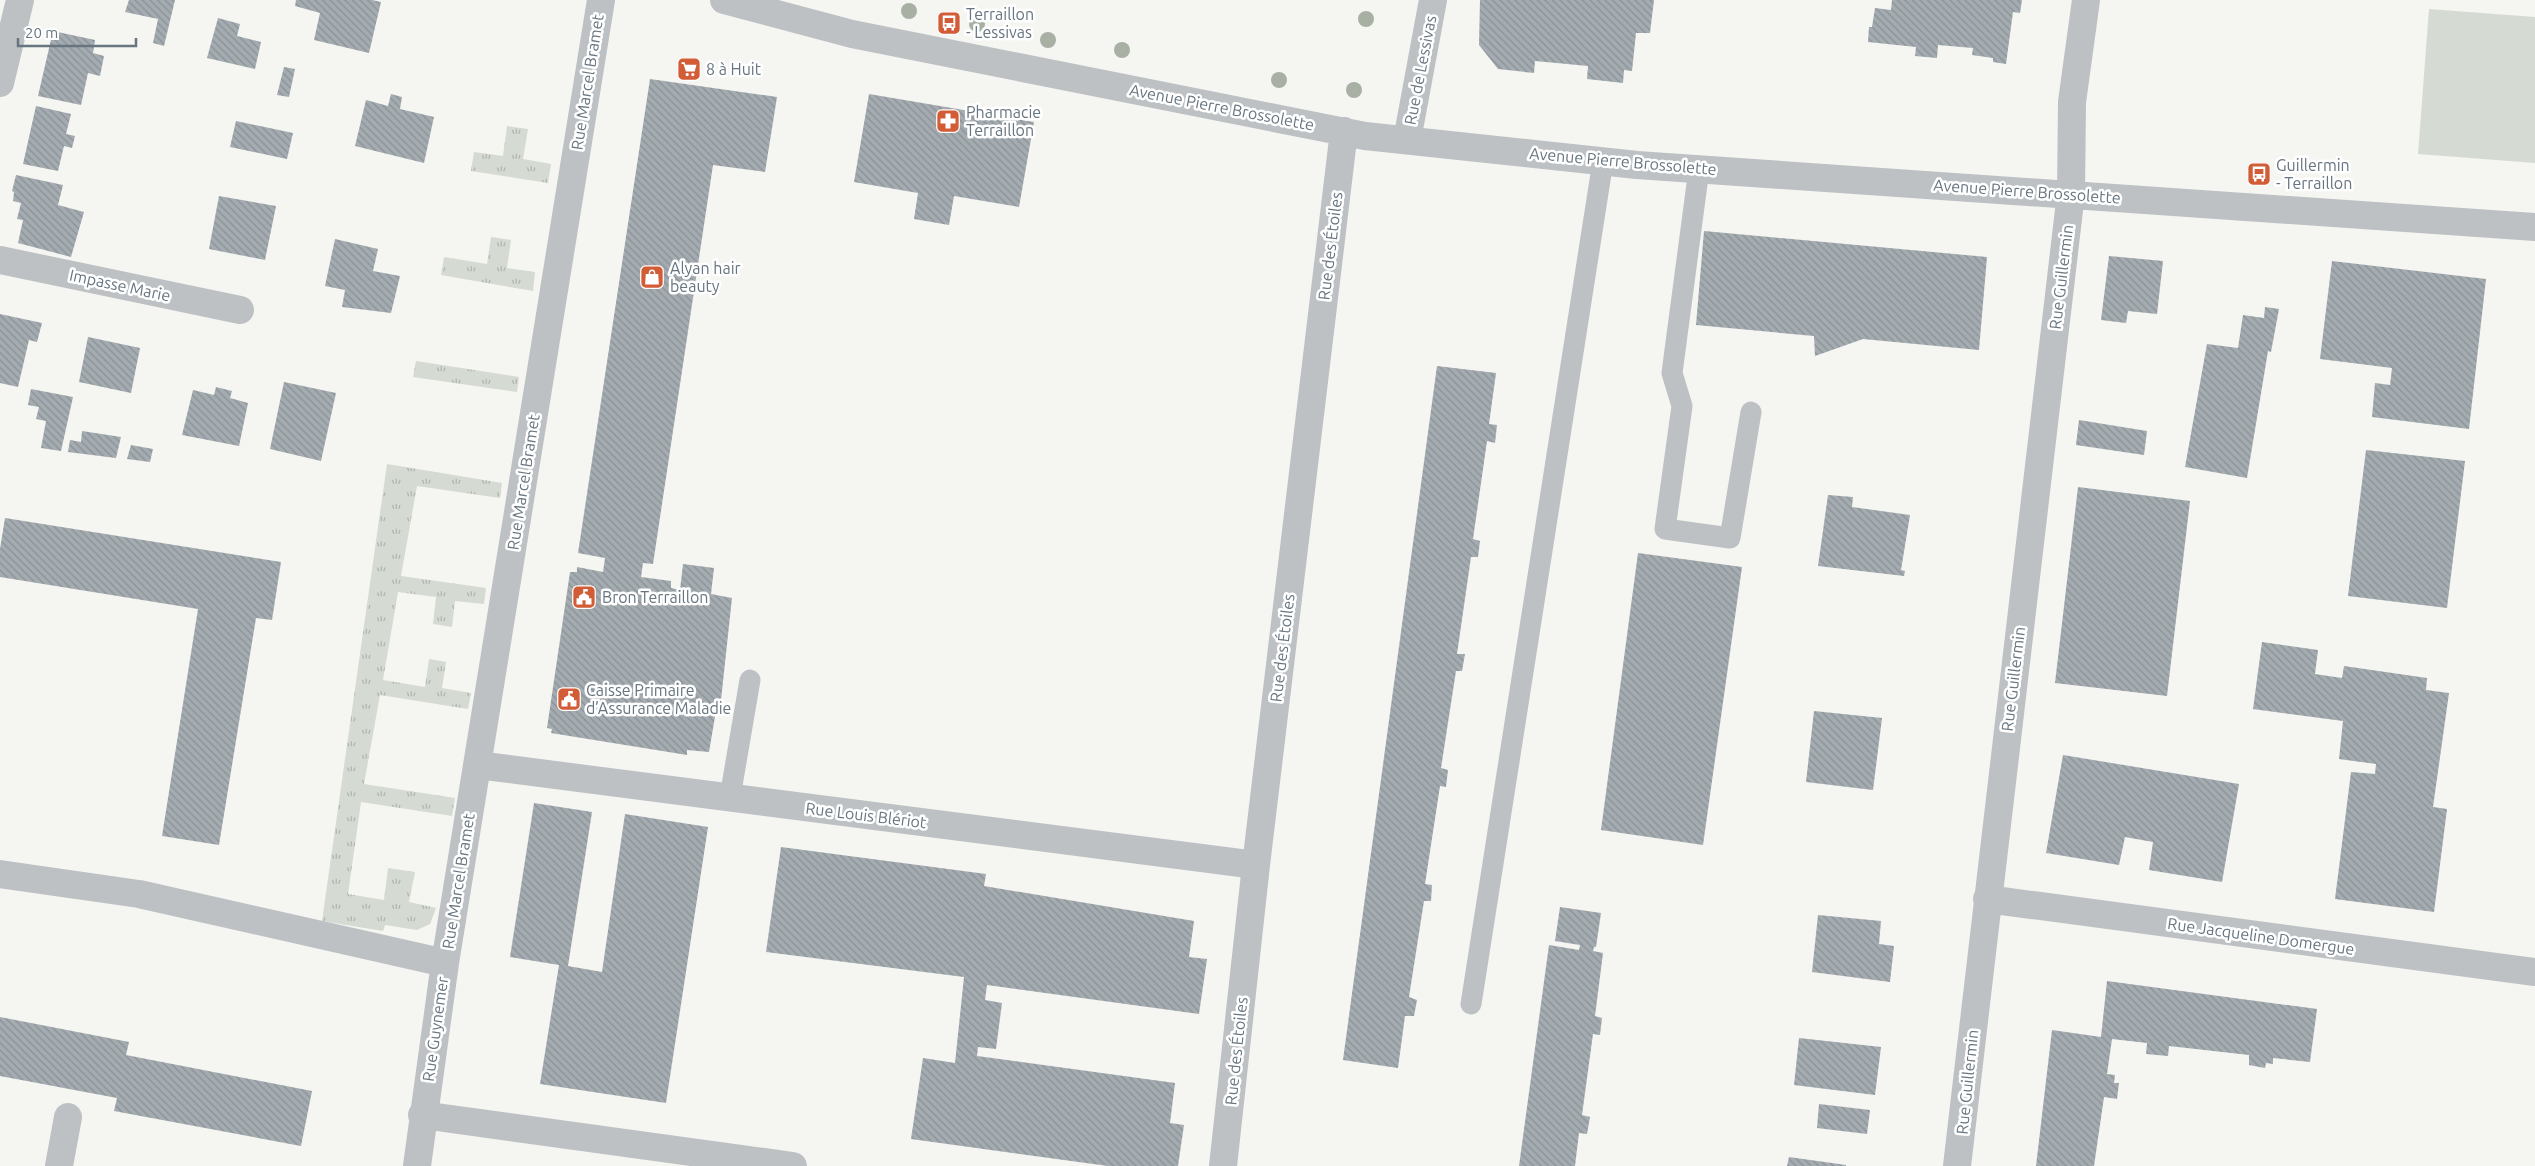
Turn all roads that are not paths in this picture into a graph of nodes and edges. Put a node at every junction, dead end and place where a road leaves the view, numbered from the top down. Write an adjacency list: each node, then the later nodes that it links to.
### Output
1 (20, 0): 6 (street)
2 (601, 0): 17 (street, Rue Marcel Bramet)
3 (724, 0): 7 (street, Avenue Pierre Brossolette)
4 (1433, 0): 8 (street, Rue de Lessivas)
5 (2086, 0): 11 (street, Rue Guillermin)
6 (0, 83)
7 (1344, 131): 8 (street, Avenue Pierre Brossolette); 19 (street, Rue des Étoiles)
8 (1407, 140): 9 (street, Avenue Pierre Brossolette)
9 (1603, 161): 10 (street, Avenue Pierre Brossolette); 24 (lane)
10 (1699, 169): 11 (street, Avenue Pierre Brossolette); 15 (lane)
11 (2071, 193): 12 (street, Avenue Pierre Brossolette); 21 (street, Rue Guillermin)
12 (2535, 227)
13 (0, 260): 14 (street, Impasse Marie)
14 (240, 310)
15 (1751, 412)
16 (750, 680): 18 (lane)
17 (477, 765): 18 (street, Rue Louis Blériot); 22 (street, Rue Marcel Bramet)
18 (730, 797): 19 (street, Rue Louis Blériot)
19 (1256, 865): 30 (street, Rue des Étoiles)
20 (0, 874): 22 (street, Rue Guynemer)
21 (1987, 900): 23 (street, Rue Jacqueline Domergue); 31 (street, Rue Guillermin)
22 (445, 963): 25 (street, Rue Guynemer)
23 (2535, 972)
24 (1471, 1004)
25 (422, 1115): 28 (street); 29 (street)
26 (68, 1117): 27 (street)
27 (59, 1166)
28 (417, 1166)
29 (793, 1166)
30 (1223, 1166)
31 (1957, 1166)

